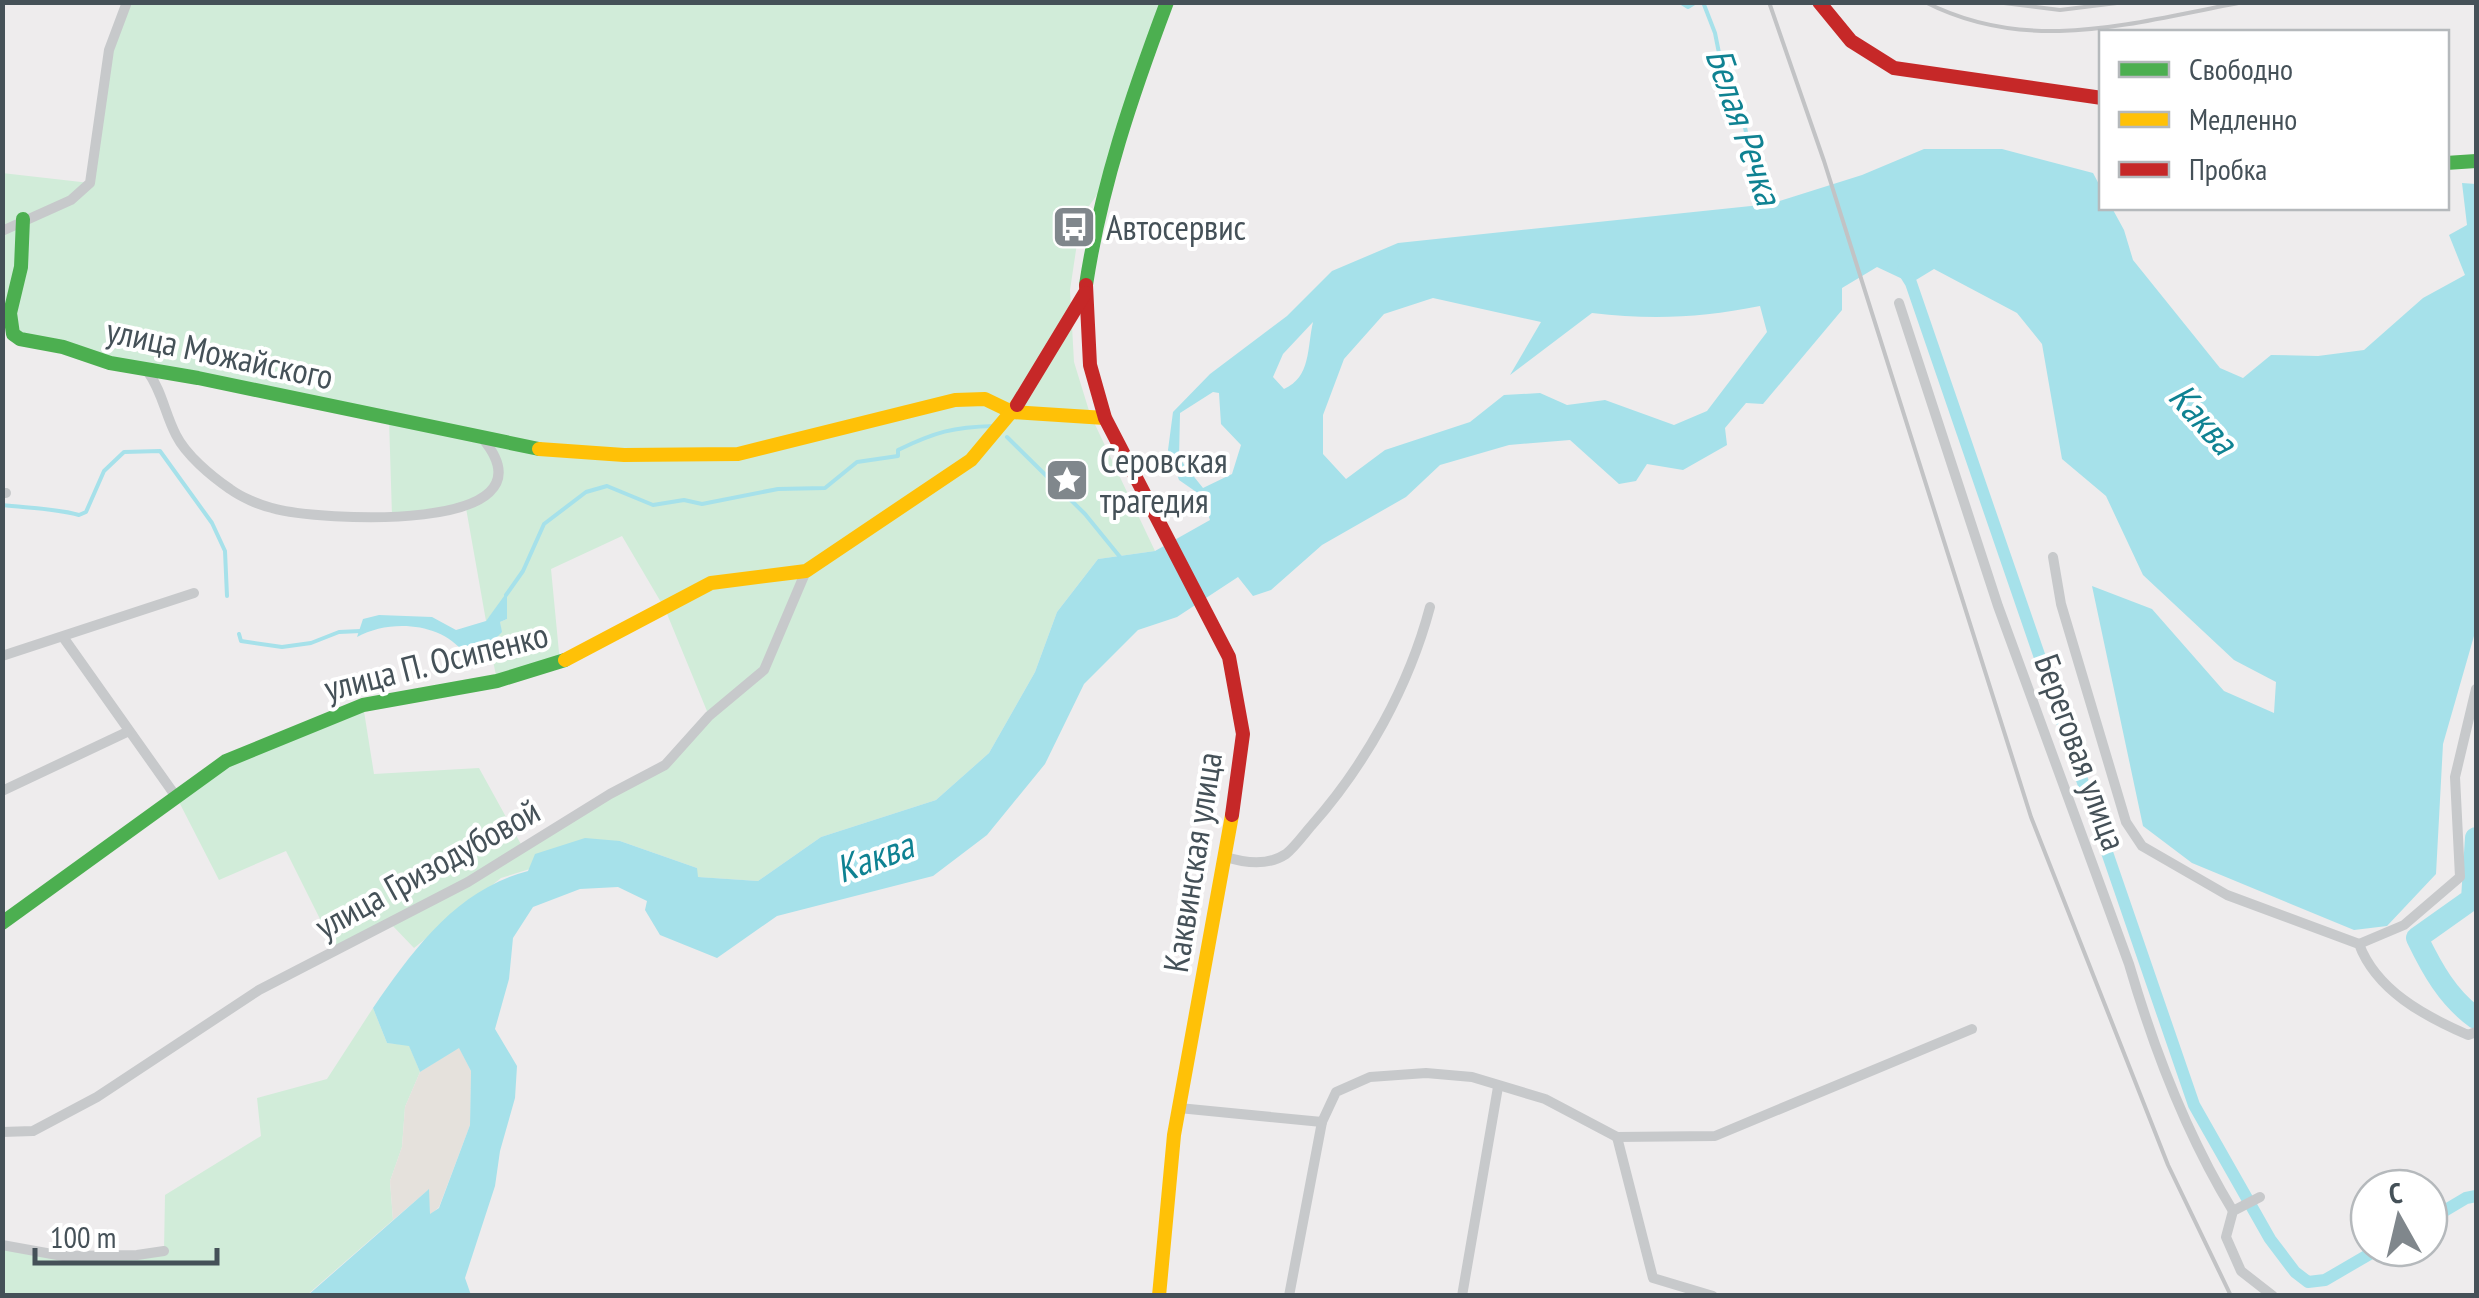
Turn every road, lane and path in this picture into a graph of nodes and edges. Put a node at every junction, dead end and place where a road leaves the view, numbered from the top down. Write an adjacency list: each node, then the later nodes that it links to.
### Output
1 (127, 2): 7 (street)
2 (1167, 2): 9 (street, Каквинская улица)
3 (1819, 2): 4 (street)
4 (2099, 98)
5 (2476, 161): 6 (street)
6 (2449, 163)
7 (24, 219): 8 (street); 11 (street, улица Можайского)
8 (2, 231)
9 (1085, 293): 12 (street); 13 (street, Каквинская улица)
10 (1899, 303): 36 (street, Береговая улица)
11 (148, 372): 14 (street, улица Можайского); 14 (street)
12 (1012, 412): 13 (street, улица Можайского); 14 (street, улица Можайского); 16 (street)
13 (1105, 418): 25 (street, Каквинская улица)
14 (483, 438)
15 (2053, 557): 27 (street)
16 (806, 571): 24 (street, улица П. Осипенко); 33 (street, улица Гризодубовой)
17 (194, 593): 19 (street)
18 (1430, 607): 25 (street)
19 (63, 637): 20 (street); 22 (street)
20 (2, 656)
21 (2476, 689): 27 (street)
22 (127, 732): 23 (street); 24 (street)
23 (2, 791)
24 (177, 798): 26 (street, улица П. Осипенко)
25 (1226, 857): 31 (street, Каквинская улица)
26 (2, 923)
27 (2359, 944): 29 (street)
28 (1972, 1029): 34 (street)
29 (2476, 1032)
30 (1498, 1087): 32 (street); 34 (street); 41 (street)
31 (1178, 1108): 32 (street); 39 (street, Каквинская улица)
32 (1322, 1122): 40 (street)
33 (2, 1132)
34 (1618, 1137): 42 (street)
35 (2260, 1197): 36 (street)
36 (2233, 1211): 43 (street)
37 (2, 1245): 38 (street)
38 (164, 1251)
39 (1158, 1296)
40 (1289, 1296)
41 (1462, 1296)
42 (1713, 1296)
43 (2272, 1296)

